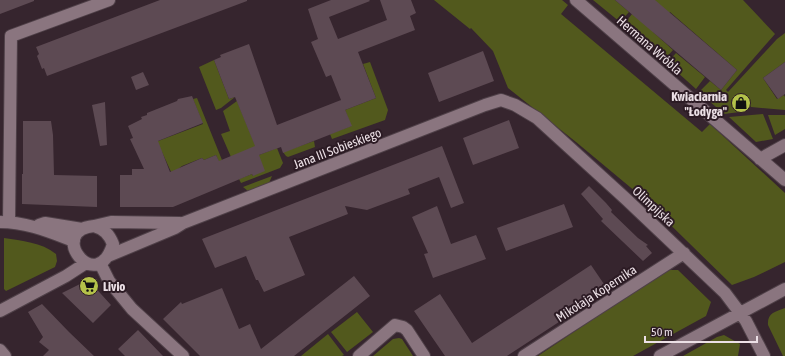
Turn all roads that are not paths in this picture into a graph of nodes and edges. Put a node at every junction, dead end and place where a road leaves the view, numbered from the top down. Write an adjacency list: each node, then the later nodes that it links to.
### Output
1 (109, 0): 3 (street)
2 (576, 0): 6 (street, Hermana Wróbla)
3 (87, 4): 8 (street)
4 (501, 100): 9 (street, Jana III Sobieskiego); 14 (street, Olimpijska)
5 (785, 144): 6 (street)
6 (760, 159): 7 (street, Hermana Wróbla)
7 (785, 180)
8 (5, 222): 10 (street)
9 (183, 223): 11 (street, Jana III Sobieskiego); 15 (street, Jana III Sobieskiego)
10 (34, 226): 12 (street); 13 (street)
11 (94, 226): 12 (street); 15 (street)
12 (82, 229): 13 (street)
13 (74, 241): 16 (street)
14 (684, 253): 19 (street, Olimpijska); 25 (street, Mikołaja Kopernika)
15 (104, 259): 16 (street); 22 (street)
16 (86, 263): 18 (street)
17 (785, 289): 19 (street)
18 (0, 311)
19 (741, 313): 26 (street); 27 (street, Olimpijska)
20 (0, 350): 21 (street)
21 (5, 356)
22 (183, 356)
23 (359, 356): 24 (street)
24 (424, 356)
25 (524, 356)
26 (660, 356)
27 (764, 356)

